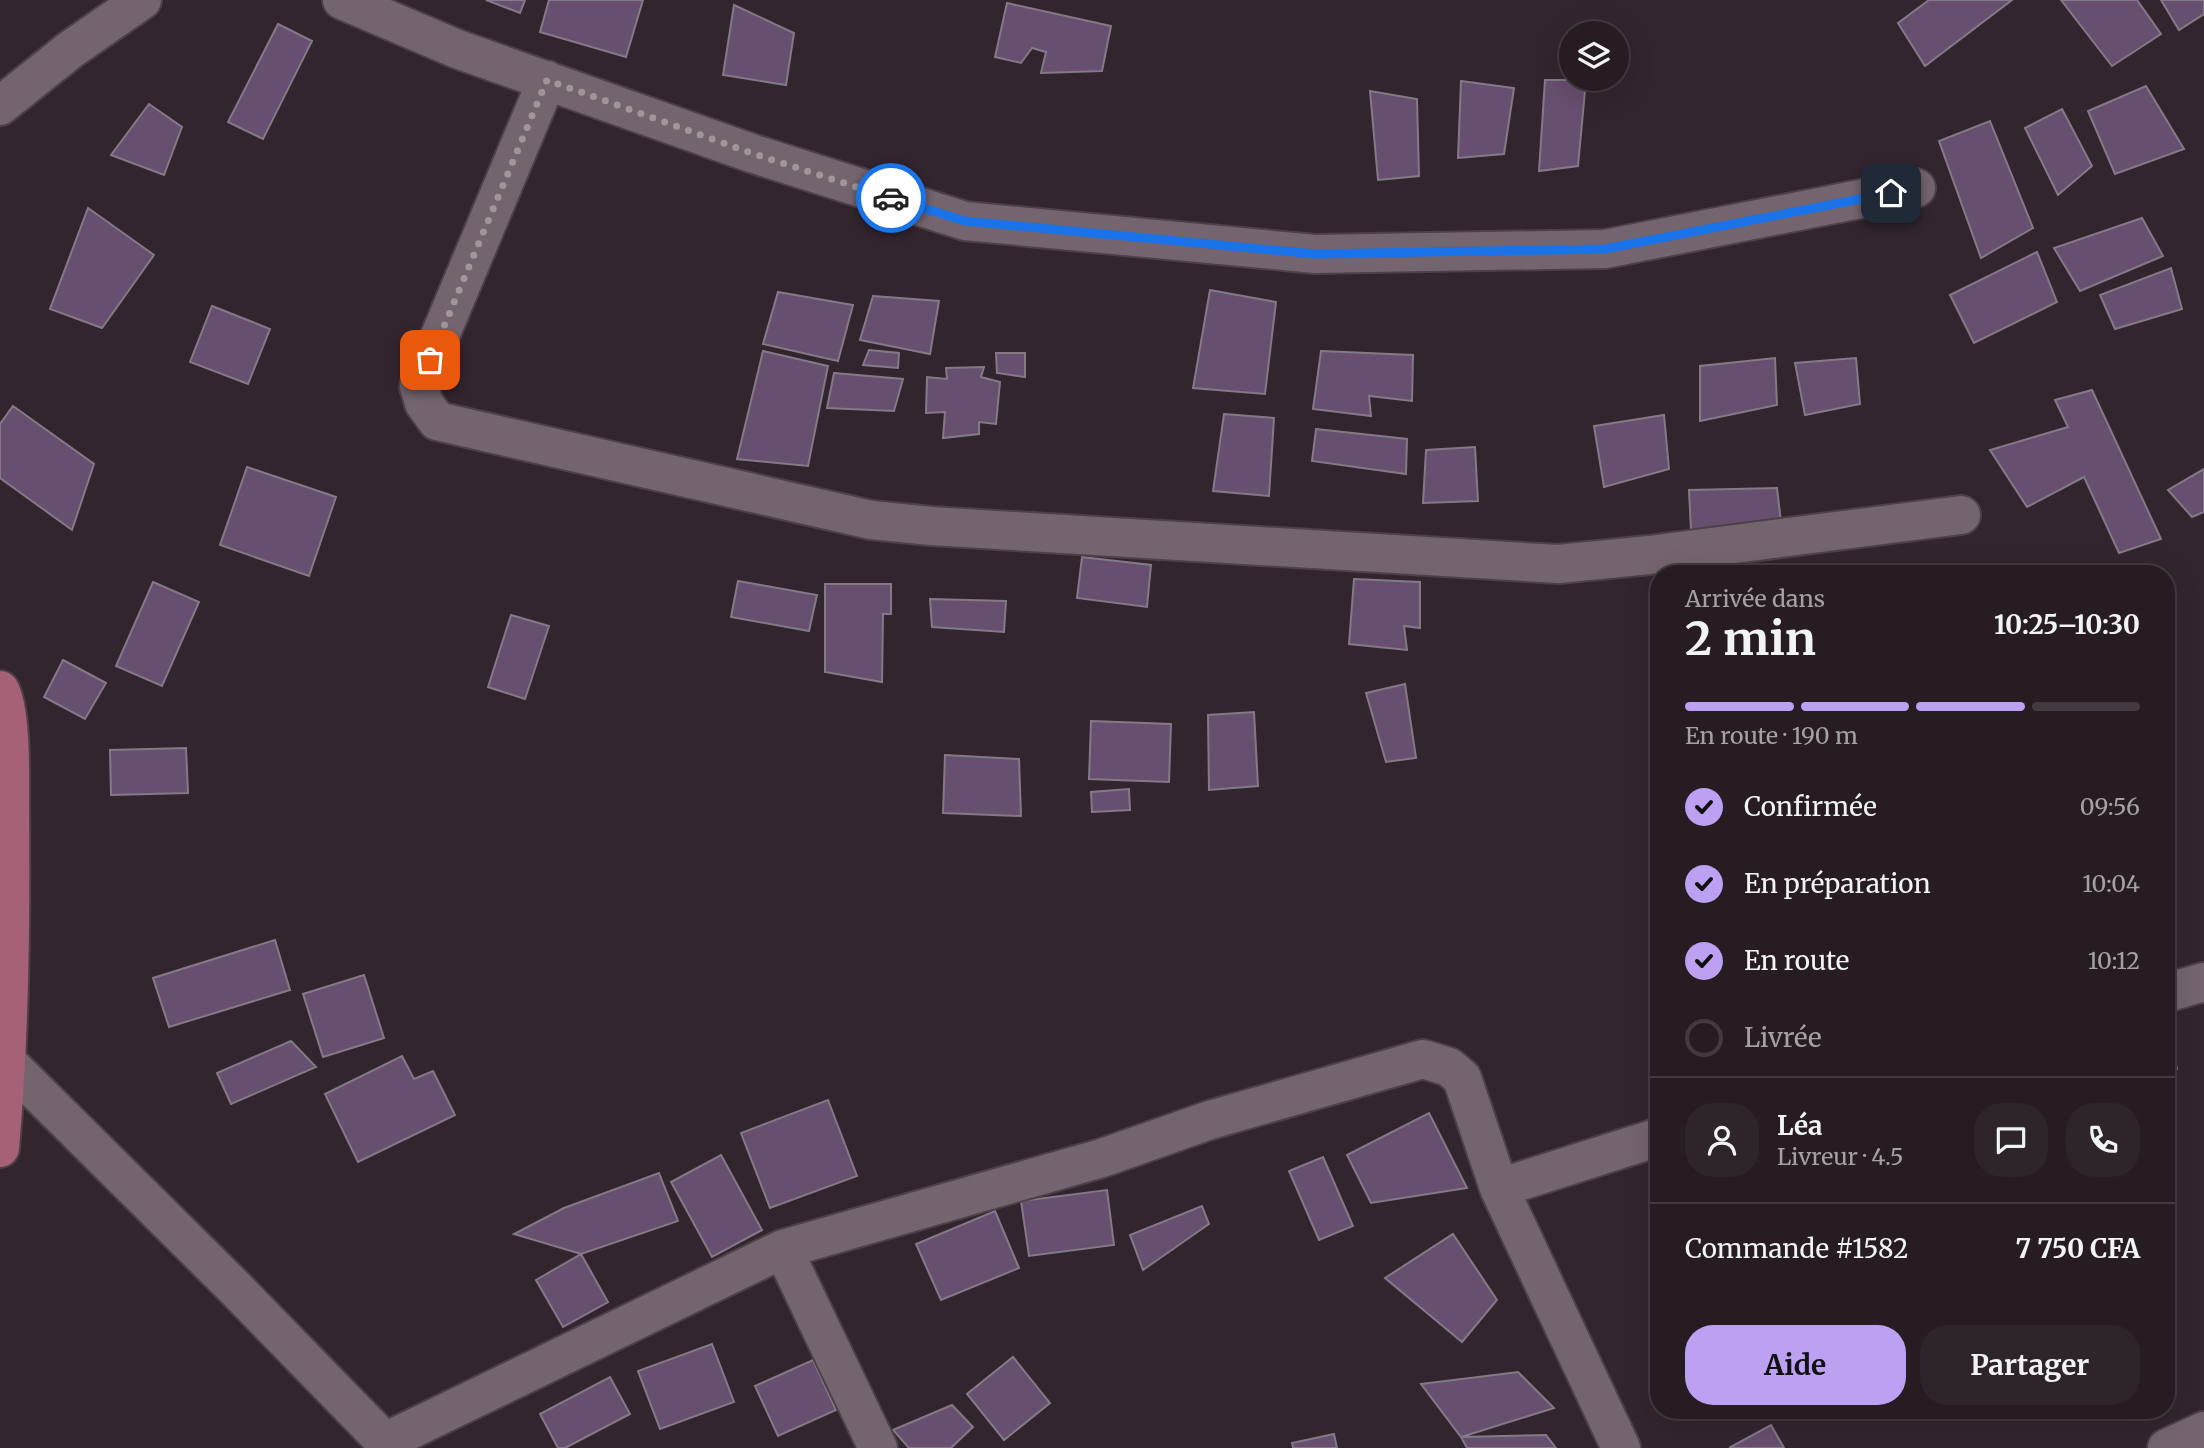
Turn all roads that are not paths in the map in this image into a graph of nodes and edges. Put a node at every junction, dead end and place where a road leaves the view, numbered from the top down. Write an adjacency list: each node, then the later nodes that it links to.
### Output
1 (142, 0): 4 (street)
2 (342, 0): 3 (street)
3 (547, 80): 5 (street); 6 (street)
4 (0, 106)
5 (1916, 188)
6 (1961, 515)
7 (0, 690): 10 (main road)
8 (2204, 982): 9 (street)
9 (2175, 990)
10 (8, 1063): 12 (main road); 16 (street)
11 (1650, 1140): 13 (street)
12 (0, 1148)
13 (1499, 1188): 14 (street); 18 (street)
14 (783, 1250): 16 (street); 17 (street)
15 (2204, 1431): 19 (street)
16 (388, 1445)
17 (878, 1448)
18 (1621, 1448)
19 (2167, 1448)

